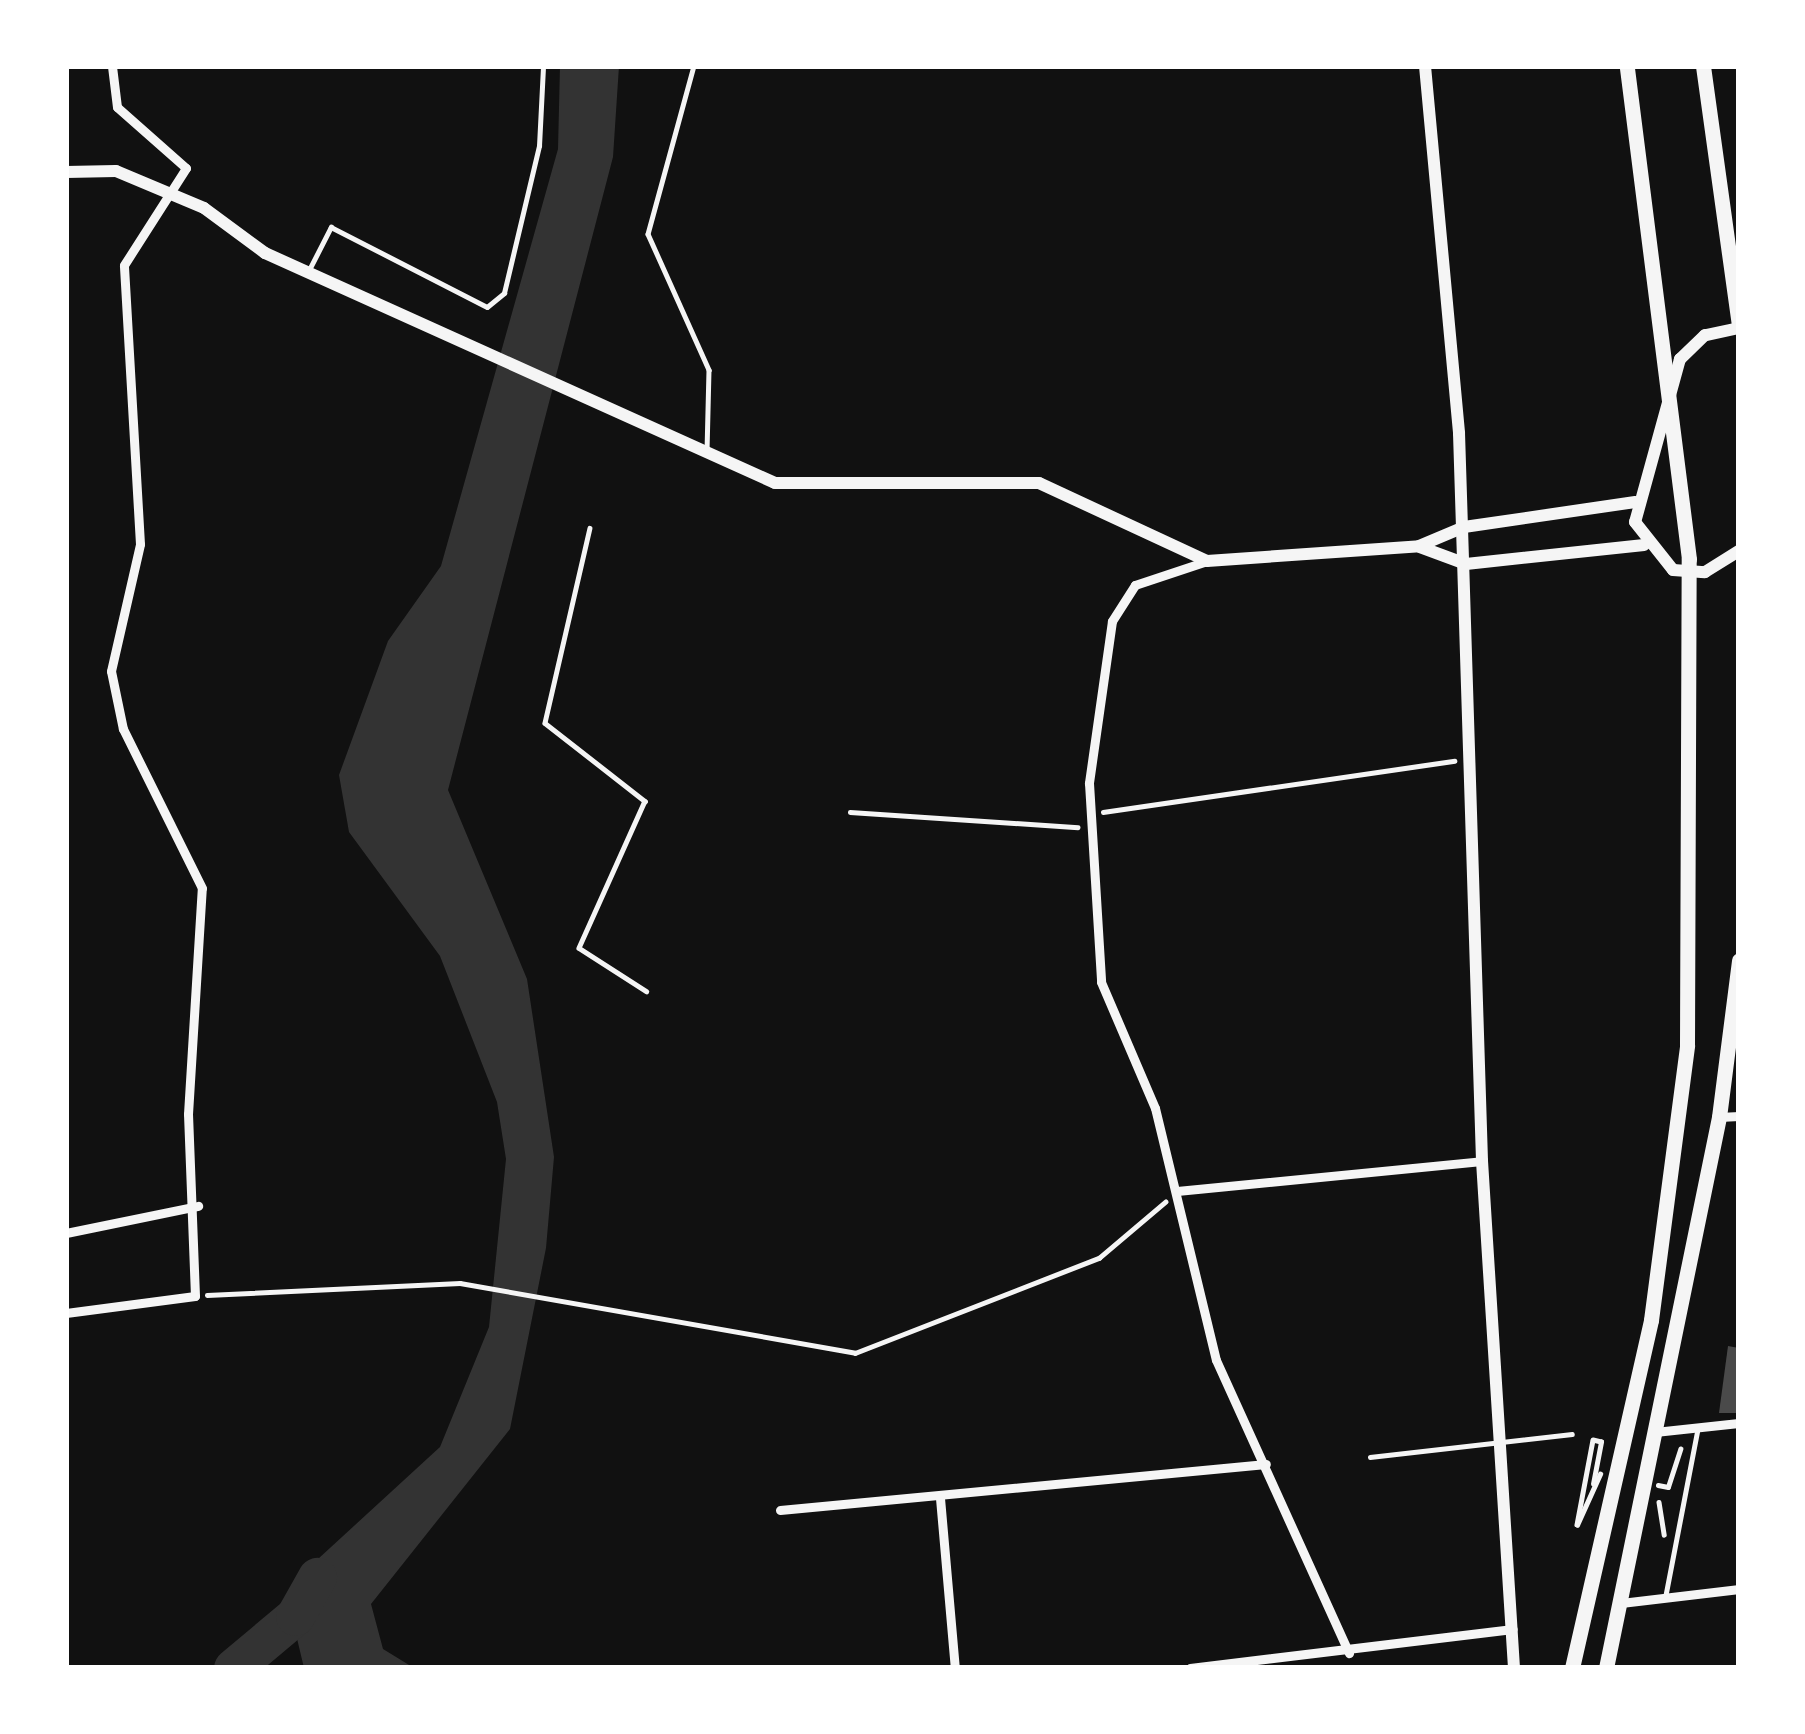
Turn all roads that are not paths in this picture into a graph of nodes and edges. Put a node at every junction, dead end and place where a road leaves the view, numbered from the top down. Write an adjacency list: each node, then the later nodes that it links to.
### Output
1 (112, 66): 8 (street)
2 (543, 66): 9 (lane)
3 (694, 66): 12 (lane)
4 (1425, 66): 14 (main road)
5 (1627, 66): 11 (highway)
6 (1703, 66): 10 (highway)
7 (66, 172): 8 (main road)
8 (175, 196): 9 (main road); 26 (street)
9 (308, 272): 12 (main road)
10 (1739, 327): 11 (main road)
11 (1670, 378): 13 (main road); 20 (highway)
12 (707, 457): 18 (main road)
13 (1635, 502): 14 (main road); 15 (main road)
14 (1464, 527): 16 (main road); 19 (main road)
15 (1644, 545): 19 (main road); 20 (main road)
16 (1419, 546): 18 (main road); 19 (main road)
17 (1739, 551): 20 (main road)
18 (1207, 561): 25 (street)
19 (1466, 565): 24 (main road)
20 (1690, 573): 46 (highway)
21 (1739, 960): 23 (highway)
22 (1739, 1116): 23 (street)
23 (1719, 1117): 31 (highway)
24 (1482, 1161): 25 (street); 33 (main road)
25 (1177, 1191): 35 (street)
26 (198, 1206): 27 (street); 28 (street)
27 (66, 1233)
28 (66, 1313)
29 (1739, 1423): 30 (street)
30 (1698, 1427): 31 (street); 39 (lane)
31 (1654, 1432): 40 (highway)
32 (1572, 1434): 33 (lane)
33 (1495, 1442): 34 (lane); 41 (main road)
34 (1370, 1457)
35 (1266, 1464): 36 (street); 42 (street)
36 (940, 1498): 37 (street); 43 (street)
37 (779, 1510)
38 (1739, 1589): 39 (street)
39 (1665, 1598): 40 (street)
40 (1621, 1603): 47 (highway)
41 (1513, 1629): 42 (street); 45 (main road)
42 (1349, 1653): 44 (street)
43 (955, 1668)
44 (1190, 1668)
45 (1514, 1668)
46 (1573, 1668)
47 (1606, 1668)

